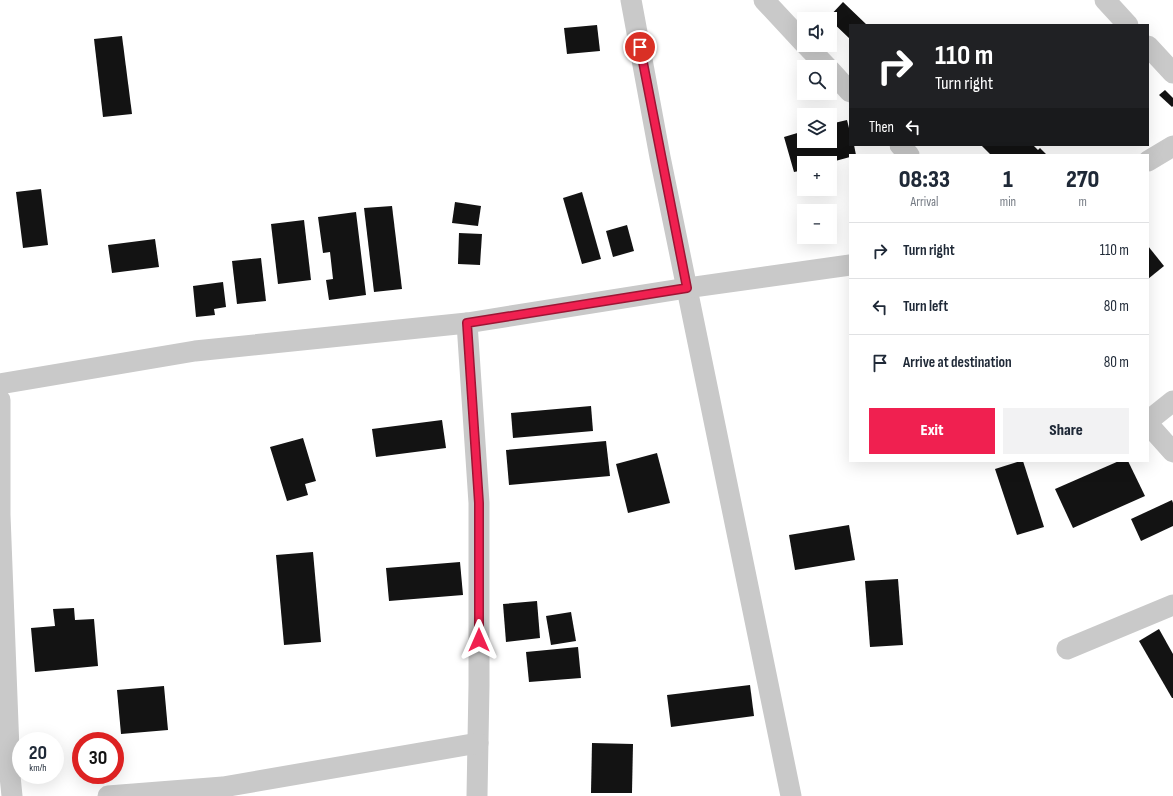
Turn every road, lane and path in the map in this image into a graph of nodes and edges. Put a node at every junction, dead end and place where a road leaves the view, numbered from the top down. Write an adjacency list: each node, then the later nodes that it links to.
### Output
1 (631, 0): 17 (street)
2 (764, 0): 5 (street)
3 (1104, 0): 4 (street)
4 (1127, 24)
5 (797, 35)
6 (1149, 47): 9 (street)
7 (813, 52): 8 (street)
8 (820, 60)
9 (1173, 73)
10 (837, 78): 11 (street)
11 (849, 91)
12 (901, 146): 14 (street)
13 (1173, 146): 15 (street)
14 (907, 154)
15 (1149, 161)
16 (849, 265): 17 (street)
17 (687, 288): 18 (street); 33 (street)
18 (467, 323): 19 (street); 28 (street)
19 (0, 384)
20 (0, 400): 25 (street)
21 (1173, 401): 22 (street)
22 (1149, 419)
23 (1149, 425): 24 (street)
24 (1173, 452)
25 (0, 515): 29 (street)
26 (1173, 605): 27 (street)
27 (1066, 648)
28 (478, 743): 31 (street); 32 (street)
29 (5, 777): 30 (street)
30 (12, 796)
31 (108, 796)
32 (477, 796)
33 (791, 796)

